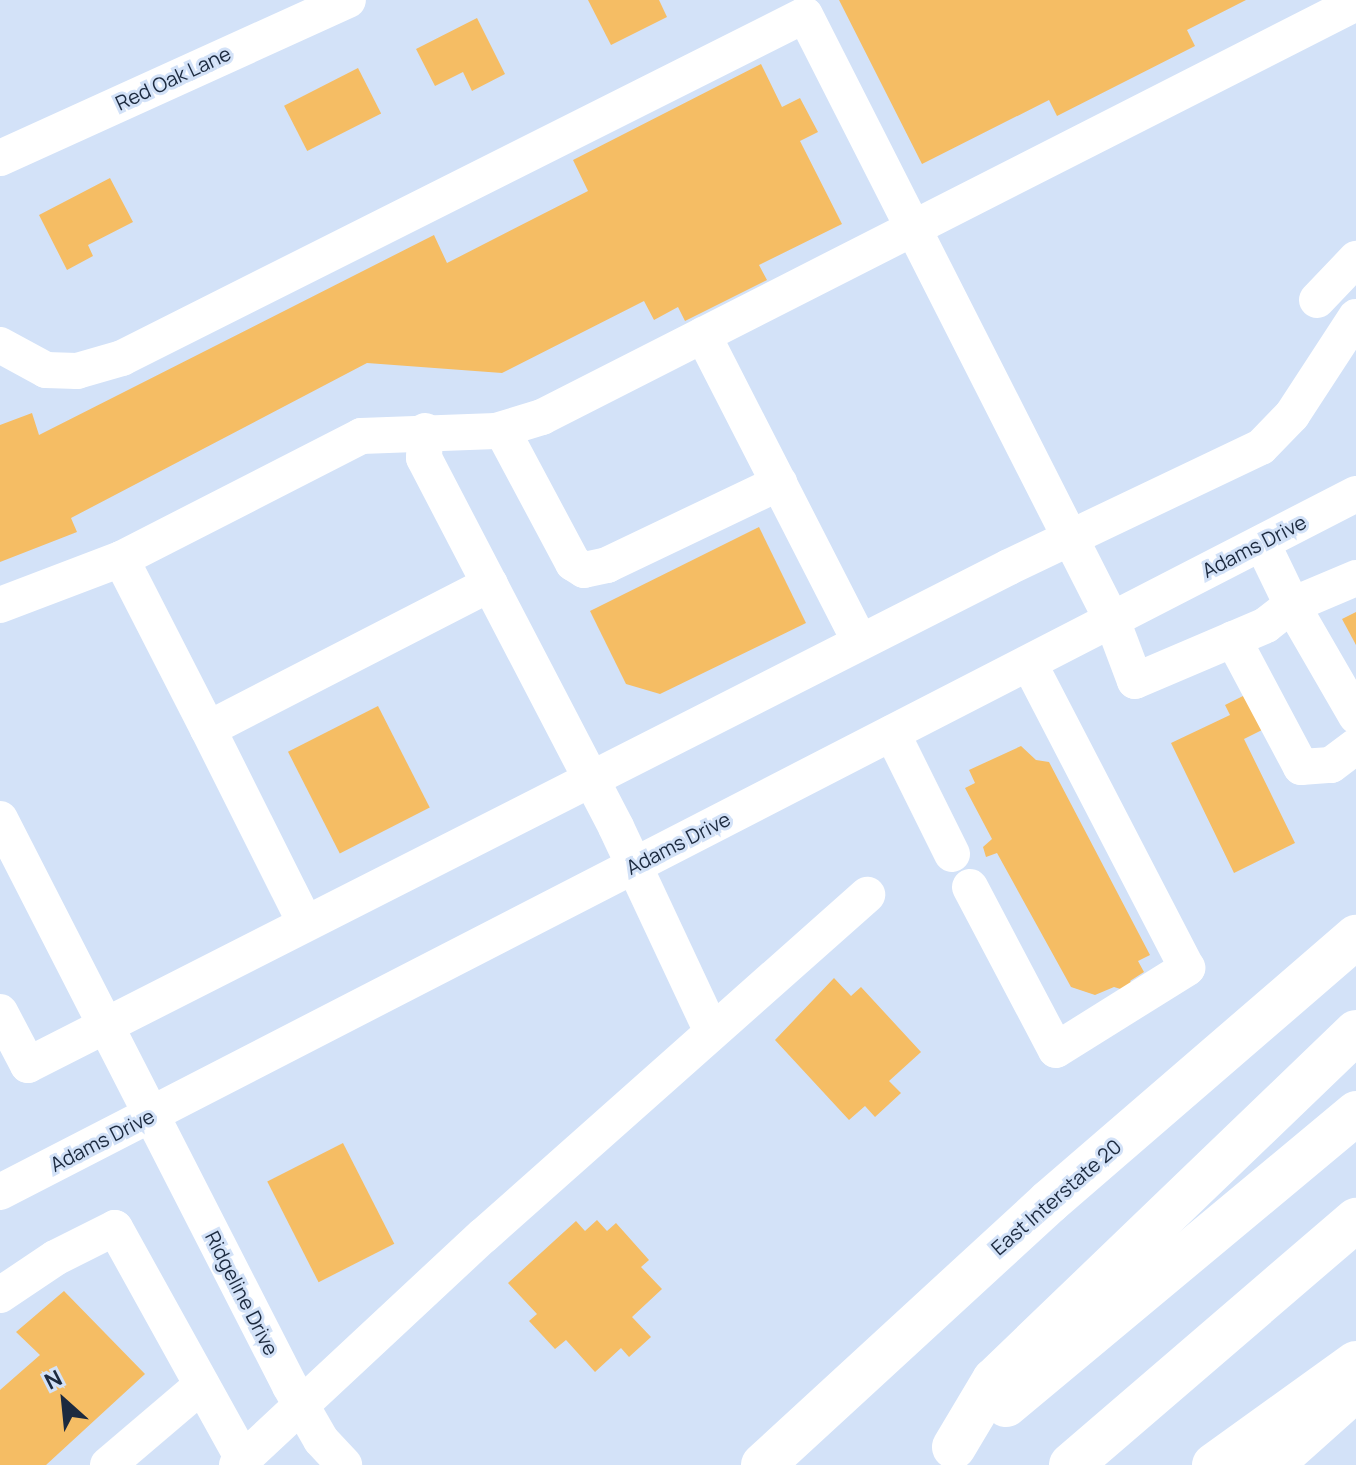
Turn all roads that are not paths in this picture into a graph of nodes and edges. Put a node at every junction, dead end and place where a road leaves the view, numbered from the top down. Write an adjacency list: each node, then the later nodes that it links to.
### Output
1 (348, 0): 3 (street, Red Oak Lane)
2 (1356, 3): 4 (street)
3 (0, 158)
4 (912, 229): 8 (street); 9 (street); 14 (street)
5 (1356, 259): 6 (street)
6 (1317, 300)
7 (1356, 317): 14 (street)
8 (703, 335): 10 (street); 12 (street)
9 (0, 345)
10 (502, 430): 11 (street); 12 (street)
11 (425, 431): 16 (street); 18 (street)
12 (779, 483): 23 (street)
13 (1356, 494): 15 (street, Adams Drive)
14 (1069, 537): 21 (street); 23 (street)
15 (1262, 543): 20 (street); 21 (street, Adams Drive)
16 (121, 559): 19 (street); 26 (street)
17 (1356, 578): 20 (street)
18 (490, 584): 26 (street); 29 (street)
19 (0, 605)
20 (1292, 605): 22 (street); 25 (street)
21 (1112, 620): 22 (street); 24 (street, Adams Drive)
22 (1233, 639): 28 (street)
23 (860, 642): 29 (street)
24 (1029, 663): 27 (street, Adams Drive); 33 (street)
25 (1356, 716)
26 (208, 729): 35 (street)
27 (892, 733): 31 (street); 32 (street, Adams Drive)
28 (1356, 746)
29 (590, 777): 32 (street); 35 (street)
30 (0, 819): 38 (street, Ridgeline Drive)
31 (952, 854)
32 (631, 867): 39 (street); 43 (street, Adams Drive)
33 (970, 887)
34 (867, 895): 39 (street)
35 (305, 923): 38 (street)
36 (1356, 937): 55 (main road, East Interstate 20)
37 (0, 1012): 41 (street)
38 (105, 1025): 41 (street); 43 (street, Ridgeline Drive)
39 (712, 1032): 50 (street)
40 (1356, 1032): 51 (main road)
41 (14, 1072)
42 (1356, 1113): 51 (main road)
43 (151, 1115): 44 (street, Adams Drive); 50 (street, Ridgeline Drive)
44 (0, 1192)
45 (1356, 1220): 56 (main road)
46 (0, 1295): 48 (street)
47 (1356, 1363): 57 (main road)
48 (202, 1385): 52 (street); 53 (street)
49 (1356, 1389): 58 (main road)
50 (301, 1406): 52 (street); 54 (street, Ridgeline Drive)
51 (944, 1456)
52 (240, 1462)
53 (108, 1465)
54 (344, 1465)
55 (763, 1465)
56 (1071, 1465)
57 (1214, 1465)
58 (1271, 1465)

